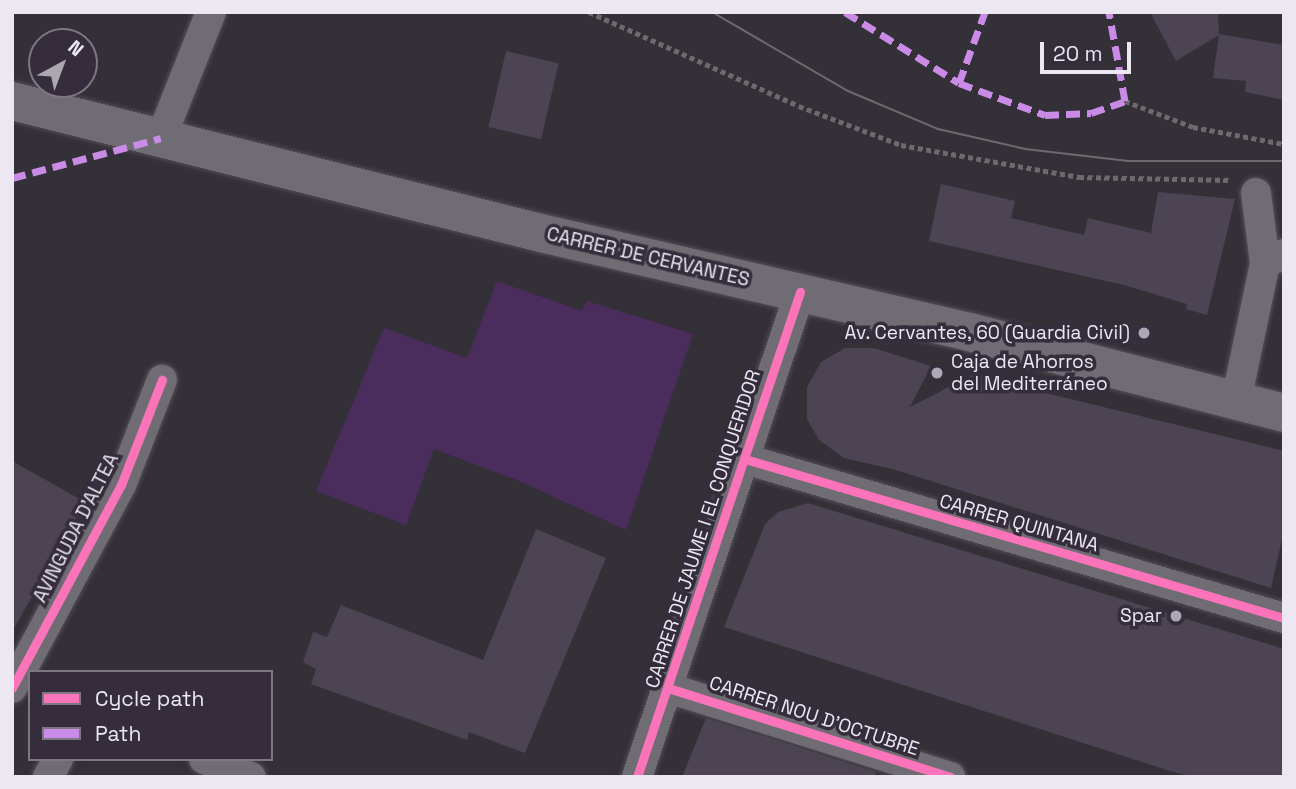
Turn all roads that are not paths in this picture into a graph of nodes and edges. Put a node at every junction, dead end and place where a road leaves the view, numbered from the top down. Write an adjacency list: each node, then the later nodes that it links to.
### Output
1 (211, 12): 3 (street)
2 (12, 101): 3 (main road, CARRER DE CERVANTES)
3 (161, 138): 6 (main road, CARRER DE CERVANTES)
4 (1249, 186): 5 (street)
5 (1274, 258): 8 (street)
6 (800, 292): 8 (main road, CARRER DE CERVANTES); 10 (street, CARRER DE JAUME I EL CONQUERIDOR)
7 (162, 380): 12 (street, AVINGUDA D'ALTEA)
8 (1237, 401): 9 (main road, CARRER DE CERVANTES)
9 (1284, 413)
10 (746, 459): 11 (street, CARRER QUINTANA); 13 (street, CARRER DE JAUME I EL CONQUERIDOR)
11 (1284, 618)
12 (17, 685)
13 (668, 688): 18 (street, CARRER DE JAUME I EL CONQUERIDOR); 19 (street, CARRER NOU D'OCTUBRE)
14 (57, 761): 16 (street)
15 (209, 761): 17 (street)
16 (48, 777)
17 (251, 777)
18 (637, 777)
19 (950, 777)

